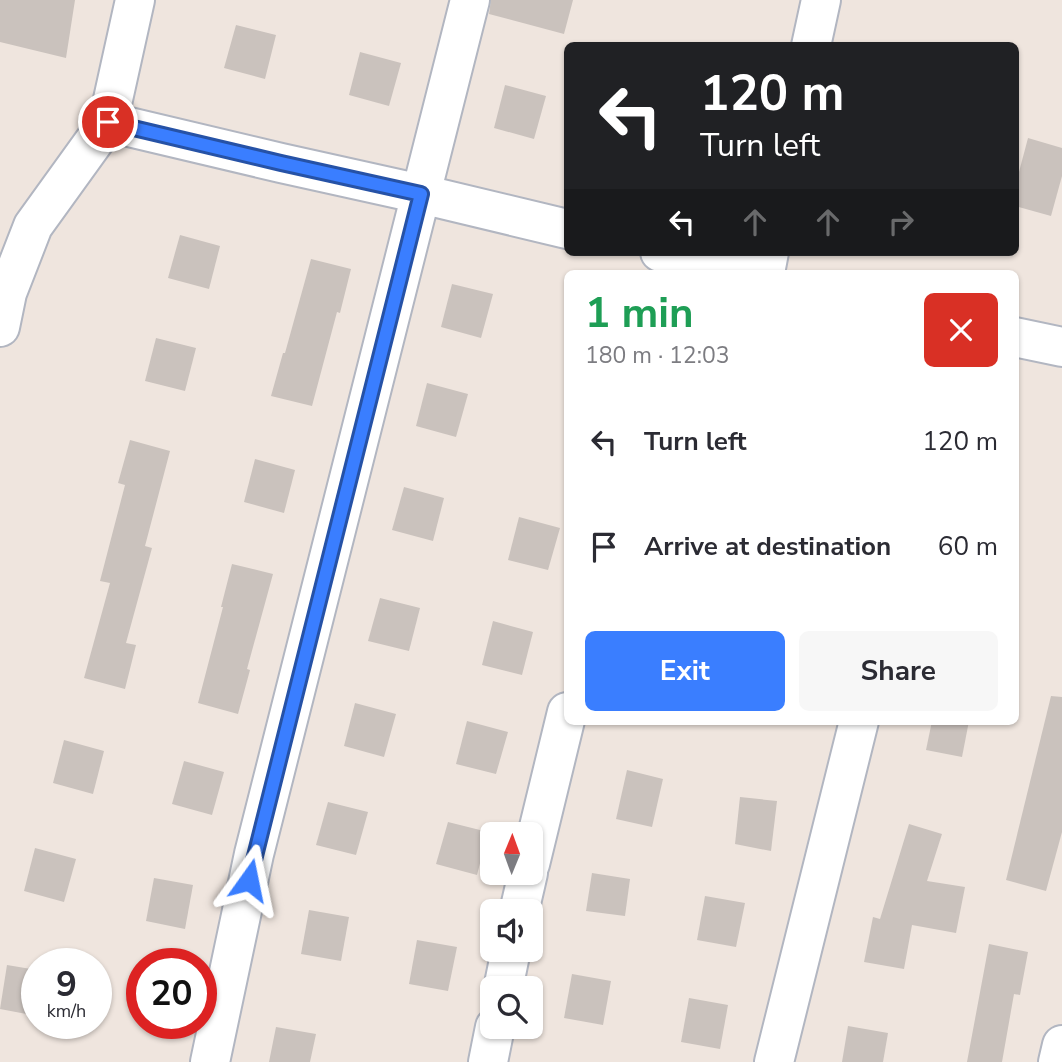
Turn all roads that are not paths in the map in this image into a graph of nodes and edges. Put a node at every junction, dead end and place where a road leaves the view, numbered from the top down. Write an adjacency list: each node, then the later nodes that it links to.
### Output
1 (135, 0): 5 (lane)
2 (470, 0): 6 (lane)
3 (821, 0): 4 (lane)
4 (812, 42)
5 (108, 122): 6 (lane); 10 (lane)
6 (421, 194): 7 (lane); 18 (lane)
7 (564, 228)
8 (669, 260): 9 (lane)
9 (729, 270)
10 (0, 327)
11 (1019, 338): 12 (lane)
12 (1062, 347)
13 (564, 724): 15 (lane)
14 (858, 725): 20 (lane)
15 (540, 822)
16 (493, 1039): 19 (lane)
17 (1062, 1045): 21 (lane)
18 (210, 1062)
19 (488, 1062)
20 (774, 1062)
21 (1058, 1062)

